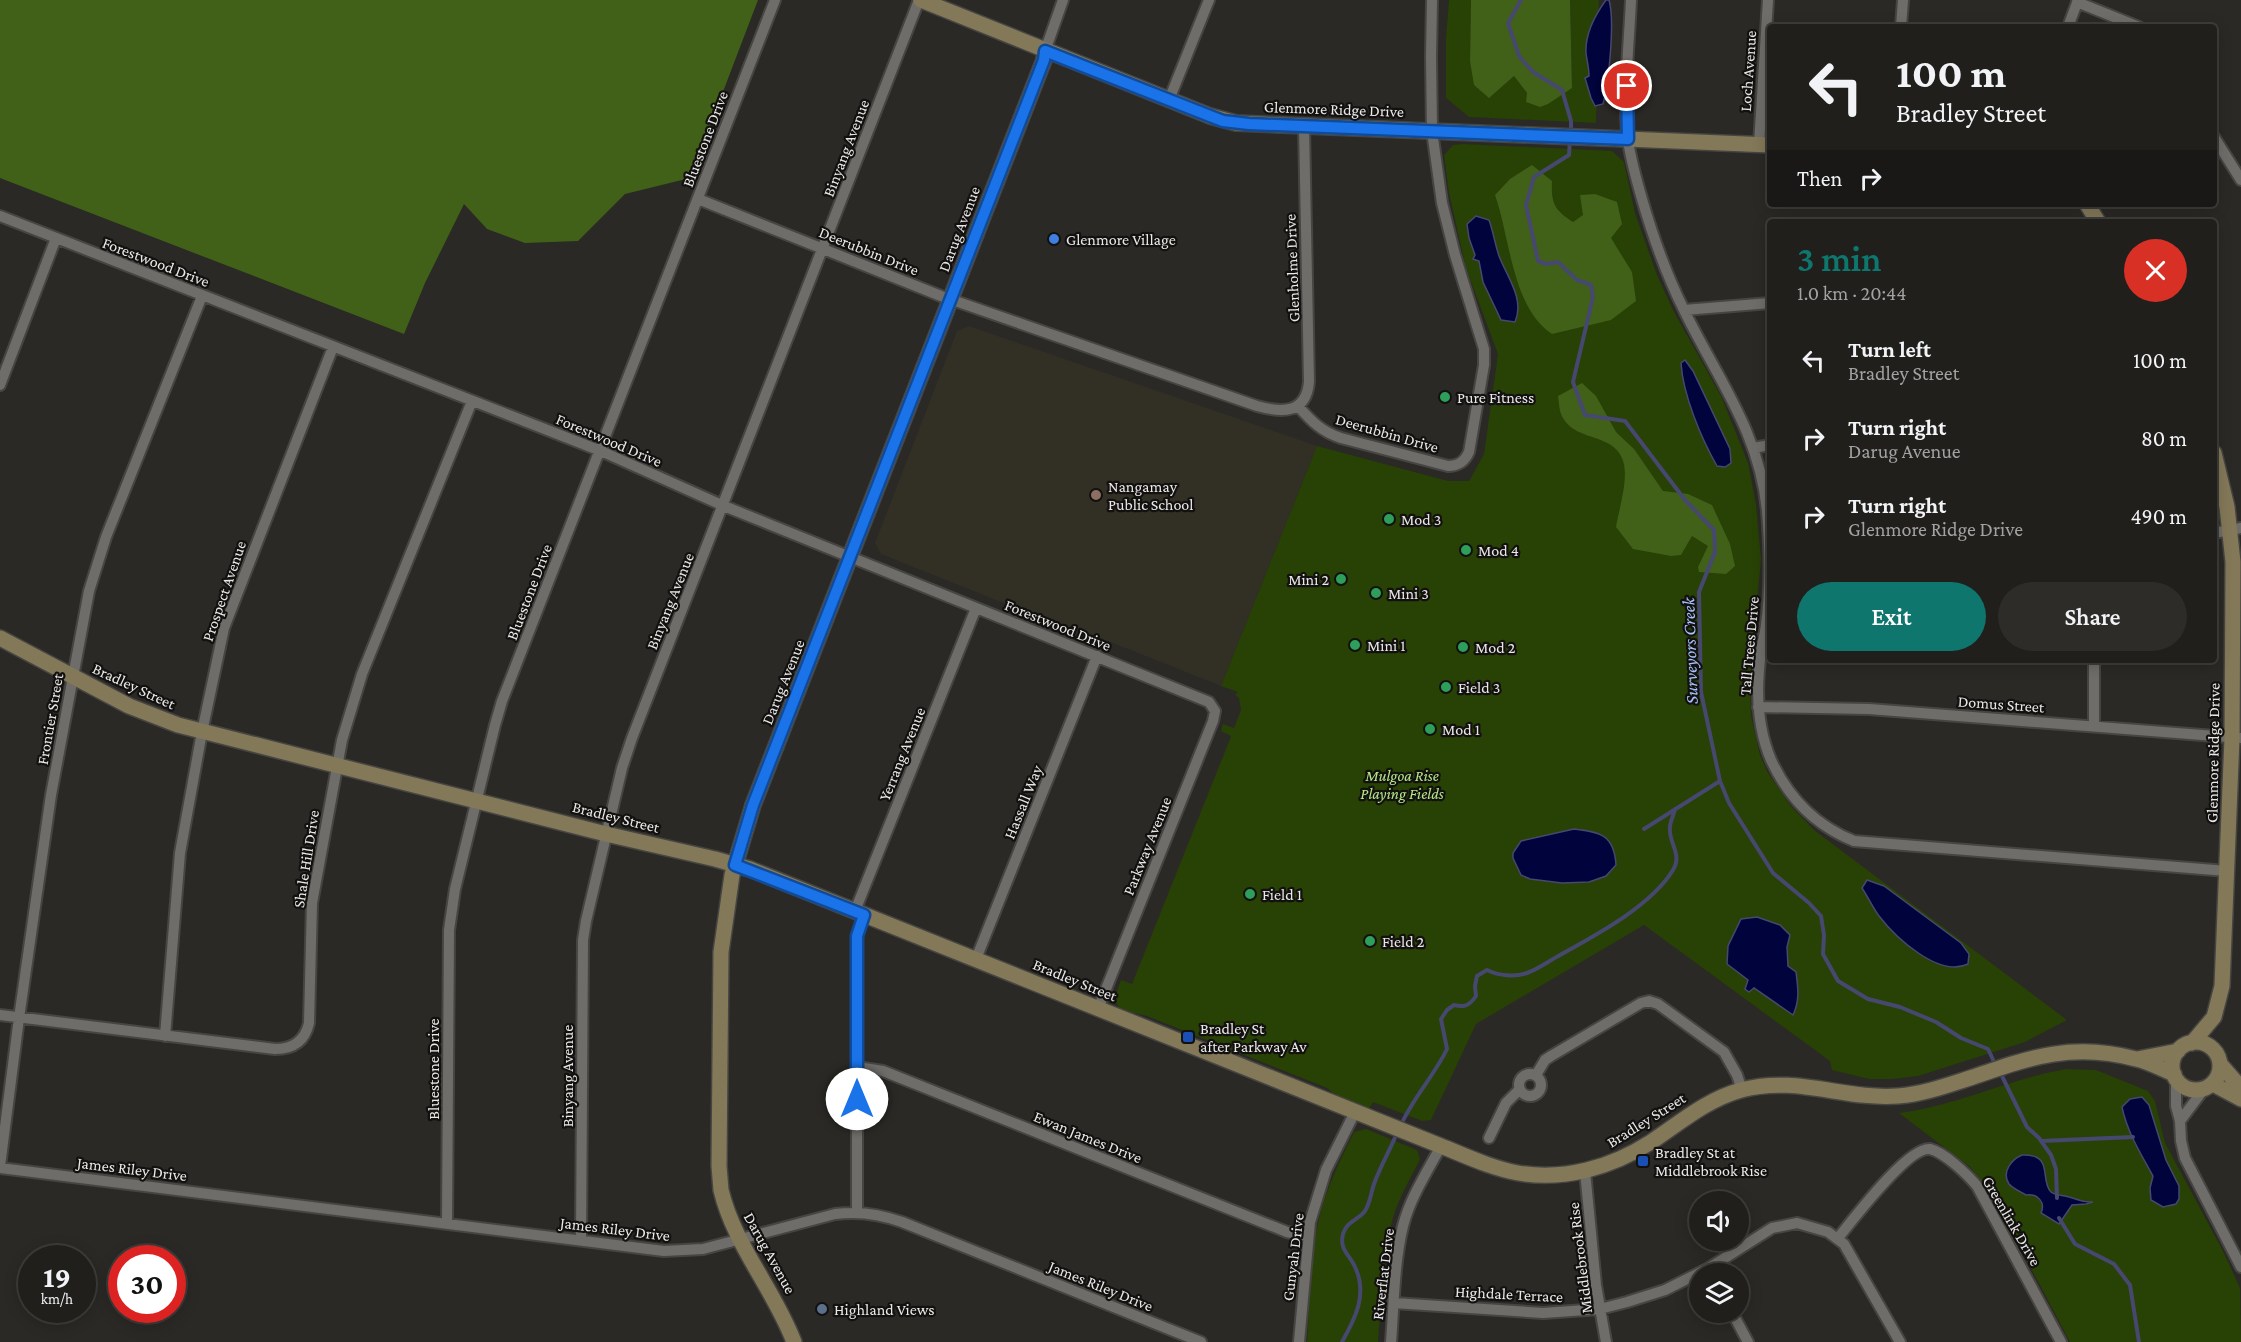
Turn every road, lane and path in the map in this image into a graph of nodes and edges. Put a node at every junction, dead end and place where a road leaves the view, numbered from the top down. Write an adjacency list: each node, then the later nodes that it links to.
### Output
1 (775, 0): 23 (street, Bluestone Drive)
2 (920, 0): 15 (street, Glenmore Ridge Drive); 26 (street, Binyang Avenue)
3 (1063, 0): 15 (street)
4 (1209, 0): 16 (street)
5 (1432, 0): 18 (street, Deerubbin Drive)
6 (1632, 0): 19 (street, Tall Trees Drive)
7 (1768, 0): 10 (street, Loch Avenue)
8 (1903, 0): 11 (street)
9 (2078, 1): 12 (street); 13 (street)
10 (1767, 24)
11 (1901, 24)
12 (2069, 24)
13 (2133, 24)
14 (1767, 36): 21 (street, Loch Avenue)
15 (1045, 51): 16 (street, Glenmore Ridge Drive); 28 (street, Darug Avenue)
16 (1169, 100): 17 (street, Glenmore Ridge Drive)
17 (1304, 126): 18 (street, Glenmore Ridge Drive); 34 (street, Glenholme Drive)
18 (1432, 131): 19 (street, Glenmore Ridge Drive); 34 (street, Deerubbin Drive)
19 (1628, 139): 21 (street, Glenmore Ridge Drive); 30 (street, Tall Trees Drive)
20 (2217, 142): 22 (street)
21 (1764, 145)
22 (2241, 180)
23 (698, 199): 26 (street, Deerubbin Drive); 37 (street, Bluestone Drive)
24 (0, 216): 25 (street, Forestwood Drive)
25 (56, 238): 27 (street, Forestwood Drive); 32 (street)
26 (822, 249): 28 (street, Deerubbin Drive); 39 (street, Binyang Avenue)
27 (202, 296): 31 (street, Forestwood Drive); 49 (street, Frontier Street)
28 (951, 300): 34 (street, Deerubbin Drive); 43 (street, Darug Avenue)
29 (1767, 303): 30 (street)
30 (1684, 310): 36 (street, Tall Trees Drive)
31 (333, 347): 33 (street, Forestwood Drive); 53 (street, Prospect Avenue)
32 (0, 385)
33 (472, 401): 37 (street, Forestwood Drive); 55 (street, Shale Hill Drive)
34 (1298, 406)
35 (1767, 445): 36 (street)
36 (1753, 448): 40 (street, Tall Trees Drive)
37 (601, 451): 39 (street, Forestwood Drive); 56 (street, Bluestone Drive)
38 (2217, 465): 41 (street, Glenmore Ridge Drive)
39 (724, 506): 43 (street, Forestwood Drive); 57 (street, Binyang Avenue)
40 (1767, 509)
41 (2236, 529): 42 (street); 54 (street, Glenmore Ridge Drive)
42 (2217, 532)
43 (851, 558): 44 (street, Forestwood Drive); 58 (street, Darug Avenue)
44 (976, 608): 47 (street, Forestwood Drive); 60 (street, Yerrang Avenue)
45 (1767, 611): 51 (street, Tall Trees Drive)
46 (0, 638): 49 (street, Bradley Street)
47 (1096, 656): 50 (street, Forestwood Drive); 61 (street, Hassall Way)
48 (2094, 663): 52 (street)
49 (72, 676): 53 (street, Bradley Street); 65 (street, Frontier Street)
50 (1203, 699): 62 (street, Parkway Avenue)
51 (1758, 707): 52 (street, Domus Street); 59 (street, Tall Trees Drive)
52 (2094, 726): 54 (street, Domus Street)
53 (202, 732): 55 (street, Bradley Street); 66 (street, Prospect Avenue)
54 (2237, 738): 59 (street, Glenmore Ridge Drive)
55 (336, 765): 56 (street, Bradley Street); 66 (street, Shale Hill Drive)
56 (476, 800): 57 (street, Bradley Street); 85 (street, Bluestone Drive)
57 (606, 834): 58 (street, Bradley Street); 88 (street, Binyang Avenue)
58 (735, 865): 60 (street, Bradley Street); 89 (street, Darug Avenue)
59 (2227, 871): 64 (street, Glenmore Ridge Drive)
60 (860, 913): 61 (street, Bradley Street); 70 (street, Yerrang Avenue)
61 (976, 960): 62 (street, Bradley Street)
62 (1098, 1009): 78 (street, Bradley Street)
63 (0, 1015): 65 (street, Shale Hill Drive)
64 (2214, 1017): 67 (street, Glenmore Ridge Drive); 69 (street, Glenmore Ridge Drive)
65 (19, 1018): 66 (street, Shale Hill Drive); 82 (street, Frontier Street)
66 (165, 1036)
67 (2185, 1047): 68 (street, Bradley Street); 69 (street); 72 (street)
68 (2137, 1059): 72 (street, Bradley Street); 76 (street, Bradley Street)
69 (2218, 1059): 73 (street); 74 (street)
70 (857, 1067): 84 (street, Yerrang Avenue); 86 (street, Ewan James Drive)
71 (1536, 1075): 75 (street); 75 (street); 76 (street)
72 (2175, 1076): 73 (street); 79 (street)
73 (2208, 1086): 77 (street); 79 (street)
74 (2241, 1088)
75 (1520, 1089): 80 (street)
76 (1742, 1090): 83 (street, Bradley Street)
77 (2241, 1099)
78 (1355, 1112): 81 (street, Bradley Street); 86 (street, Gunyah Drive)
79 (2180, 1121): 91 (street)
80 (1488, 1138)
81 (1441, 1146): 83 (street, Bradley Street); 93 (street, Riverflat Drive)
82 (0, 1167): 85 (street, James Riley Drive)
83 (1585, 1171): 94 (street, Middlebrook Rise)
84 (857, 1213): 89 (street, James Riley Drive); 97 (street, James Riley Drive)
85 (447, 1224): 88 (street, James Riley Drive)
86 (1308, 1236): 98 (street, Gunyah Drive)
87 (1838, 1238): 90 (street, Highdale Terrace); 102 (street, Highdale Terrace); 103 (street, Greenlink Drive)
88 (581, 1240): 89 (street, James Riley Drive)
89 (740, 1240): 96 (street, Darug Avenue)
90 (1721, 1263)
91 (2241, 1267)
92 (1689, 1280): 94 (street, Highdale Terrace)
93 (1394, 1303): 94 (street, Highdale Terrace); 99 (street, Riverflat Drive)
94 (1600, 1309): 100 (street, Middlebrook Rise)
95 (1738, 1323): 101 (street)
96 (794, 1342)
97 (1201, 1342)
98 (1299, 1342)
99 (1391, 1342)
100 (1606, 1342)
101 (1748, 1342)
102 (1900, 1342)
103 (2061, 1342)

